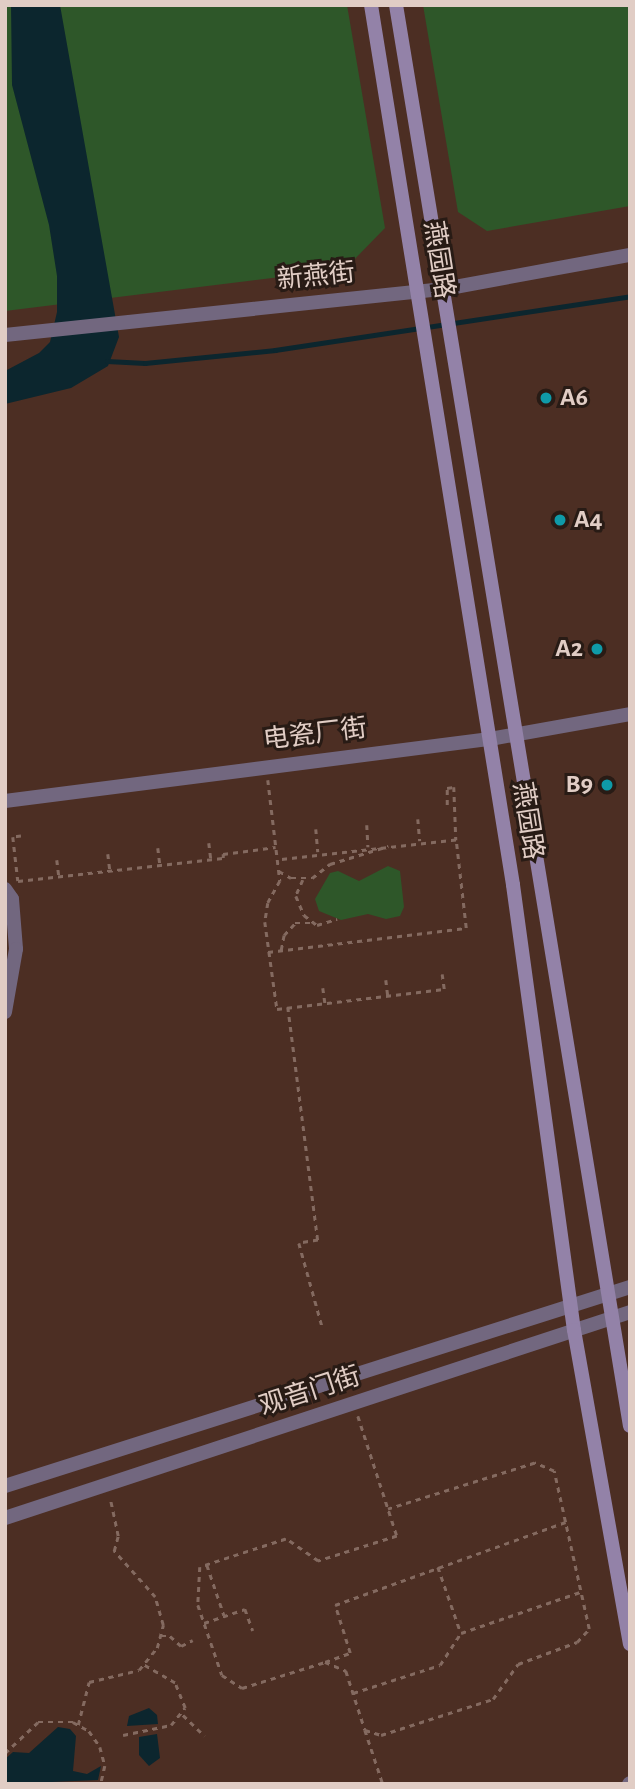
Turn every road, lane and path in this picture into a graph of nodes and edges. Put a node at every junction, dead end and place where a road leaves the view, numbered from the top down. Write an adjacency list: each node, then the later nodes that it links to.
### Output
1 (371, 5): 5 (main road, 燕园路)
2 (396, 5): 4 (main road, 燕园路)
3 (630, 255): 4 (street, 新燕街)
4 (444, 289): 5 (street, 新燕街); 8 (main road, 燕园路)
5 (418, 291): 6 (street, 新燕街); 9 (main road, 燕园路)
6 (5, 335)
7 (630, 714): 8 (street, 电瓷厂街)
8 (516, 733): 9 (street, 电瓷厂街); 47 (main road, 燕园路)
9 (490, 739): 10 (street, 电瓷厂街); 48 (main road, 燕园路)
10 (266, 766): 11 (street, 电瓷厂街); 23 (path)
11 (5, 801)
12 (447, 805): 17 (path)
13 (418, 819): 18 (path)
14 (366, 825): 21 (path)
15 (316, 829): 24 (path)
16 (21, 836): 32 (path)
17 (456, 840): 18 (path); 37 (path)
18 (420, 841): 20 (path)
19 (209, 843): 27 (path)
20 (392, 844): 21 (path); 33 (path)
21 (368, 847): 24 (path)
22 (158, 848): 29 (path)
23 (276, 848): 27 (path); 28 (path)
24 (318, 852): 28 (path)
25 (108, 854): 30 (path)
26 (57, 860): 32 (path)
27 (211, 860): 29 (path)
28 (277, 860): 31 (path)
29 (160, 865): 30 (path)
30 (110, 871): 32 (path)
31 (279, 872): 33 (path); 38 (path)
32 (59, 877)
33 (303, 880): 36 (path)
34 (5, 889): 45 (street)
35 (337, 919): 36 (path)
36 (311, 923): 37 (path)
37 (281, 950): 38 (path)
38 (268, 952): 44 (path)
39 (442, 974): 42 (path)
40 (386, 980): 42 (path)
41 (323, 988): 43 (path)
42 (387, 996): 43 (path)
43 (325, 1003): 44 (path)
44 (288, 1007): 51 (path)
45 (5, 1012)
46 (630, 1287): 47 (street, 观音门街)
47 (608, 1294): 48 (street, 观音门街); 50 (main road, 燕园路)
48 (570, 1306): 52 (main road, 燕园路); 56 (street, 观音门街)
49 (630, 1312): 50 (street, 观音门街)
50 (612, 1318): 52 (street, 观音门街); 54 (main road, 燕园路)
51 (322, 1325)
52 (574, 1330): 53 (street, 观音门街); 69 (main road, 燕园路)
53 (354, 1403): 55 (street, 观音门街); 57 (path)
54 (630, 1426)
55 (106, 1485): 58 (street, 观音门街); 67 (path)
56 (5, 1486)
57 (388, 1509): 59 (path); 60 (path)
58 (5, 1518)
59 (565, 1521): 61 (path); 62 (path)
60 (207, 1565): 63 (path); 64 (path)
61 (438, 1567): 66 (path); 70 (path)
62 (581, 1592): 66 (path); 75 (path)
63 (224, 1616): 64 (path); 65 (path)
64 (204, 1623): 70 (path)
65 (253, 1631)
66 (460, 1633): 72 (path)
67 (161, 1636): 68 (path); 71 (path)
68 (193, 1640)
69 (630, 1644)
70 (325, 1662): 72 (path)
71 (144, 1665): 73 (path); 74 (path)
72 (353, 1693): 75 (path)
73 (183, 1715): 76 (path); 77 (path)
74 (78, 1725): 78 (path); 79 (path)
75 (365, 1730): 80 (path)
76 (123, 1735)
77 (205, 1736)
78 (5, 1753)
79 (101, 1784)
80 (383, 1784)

